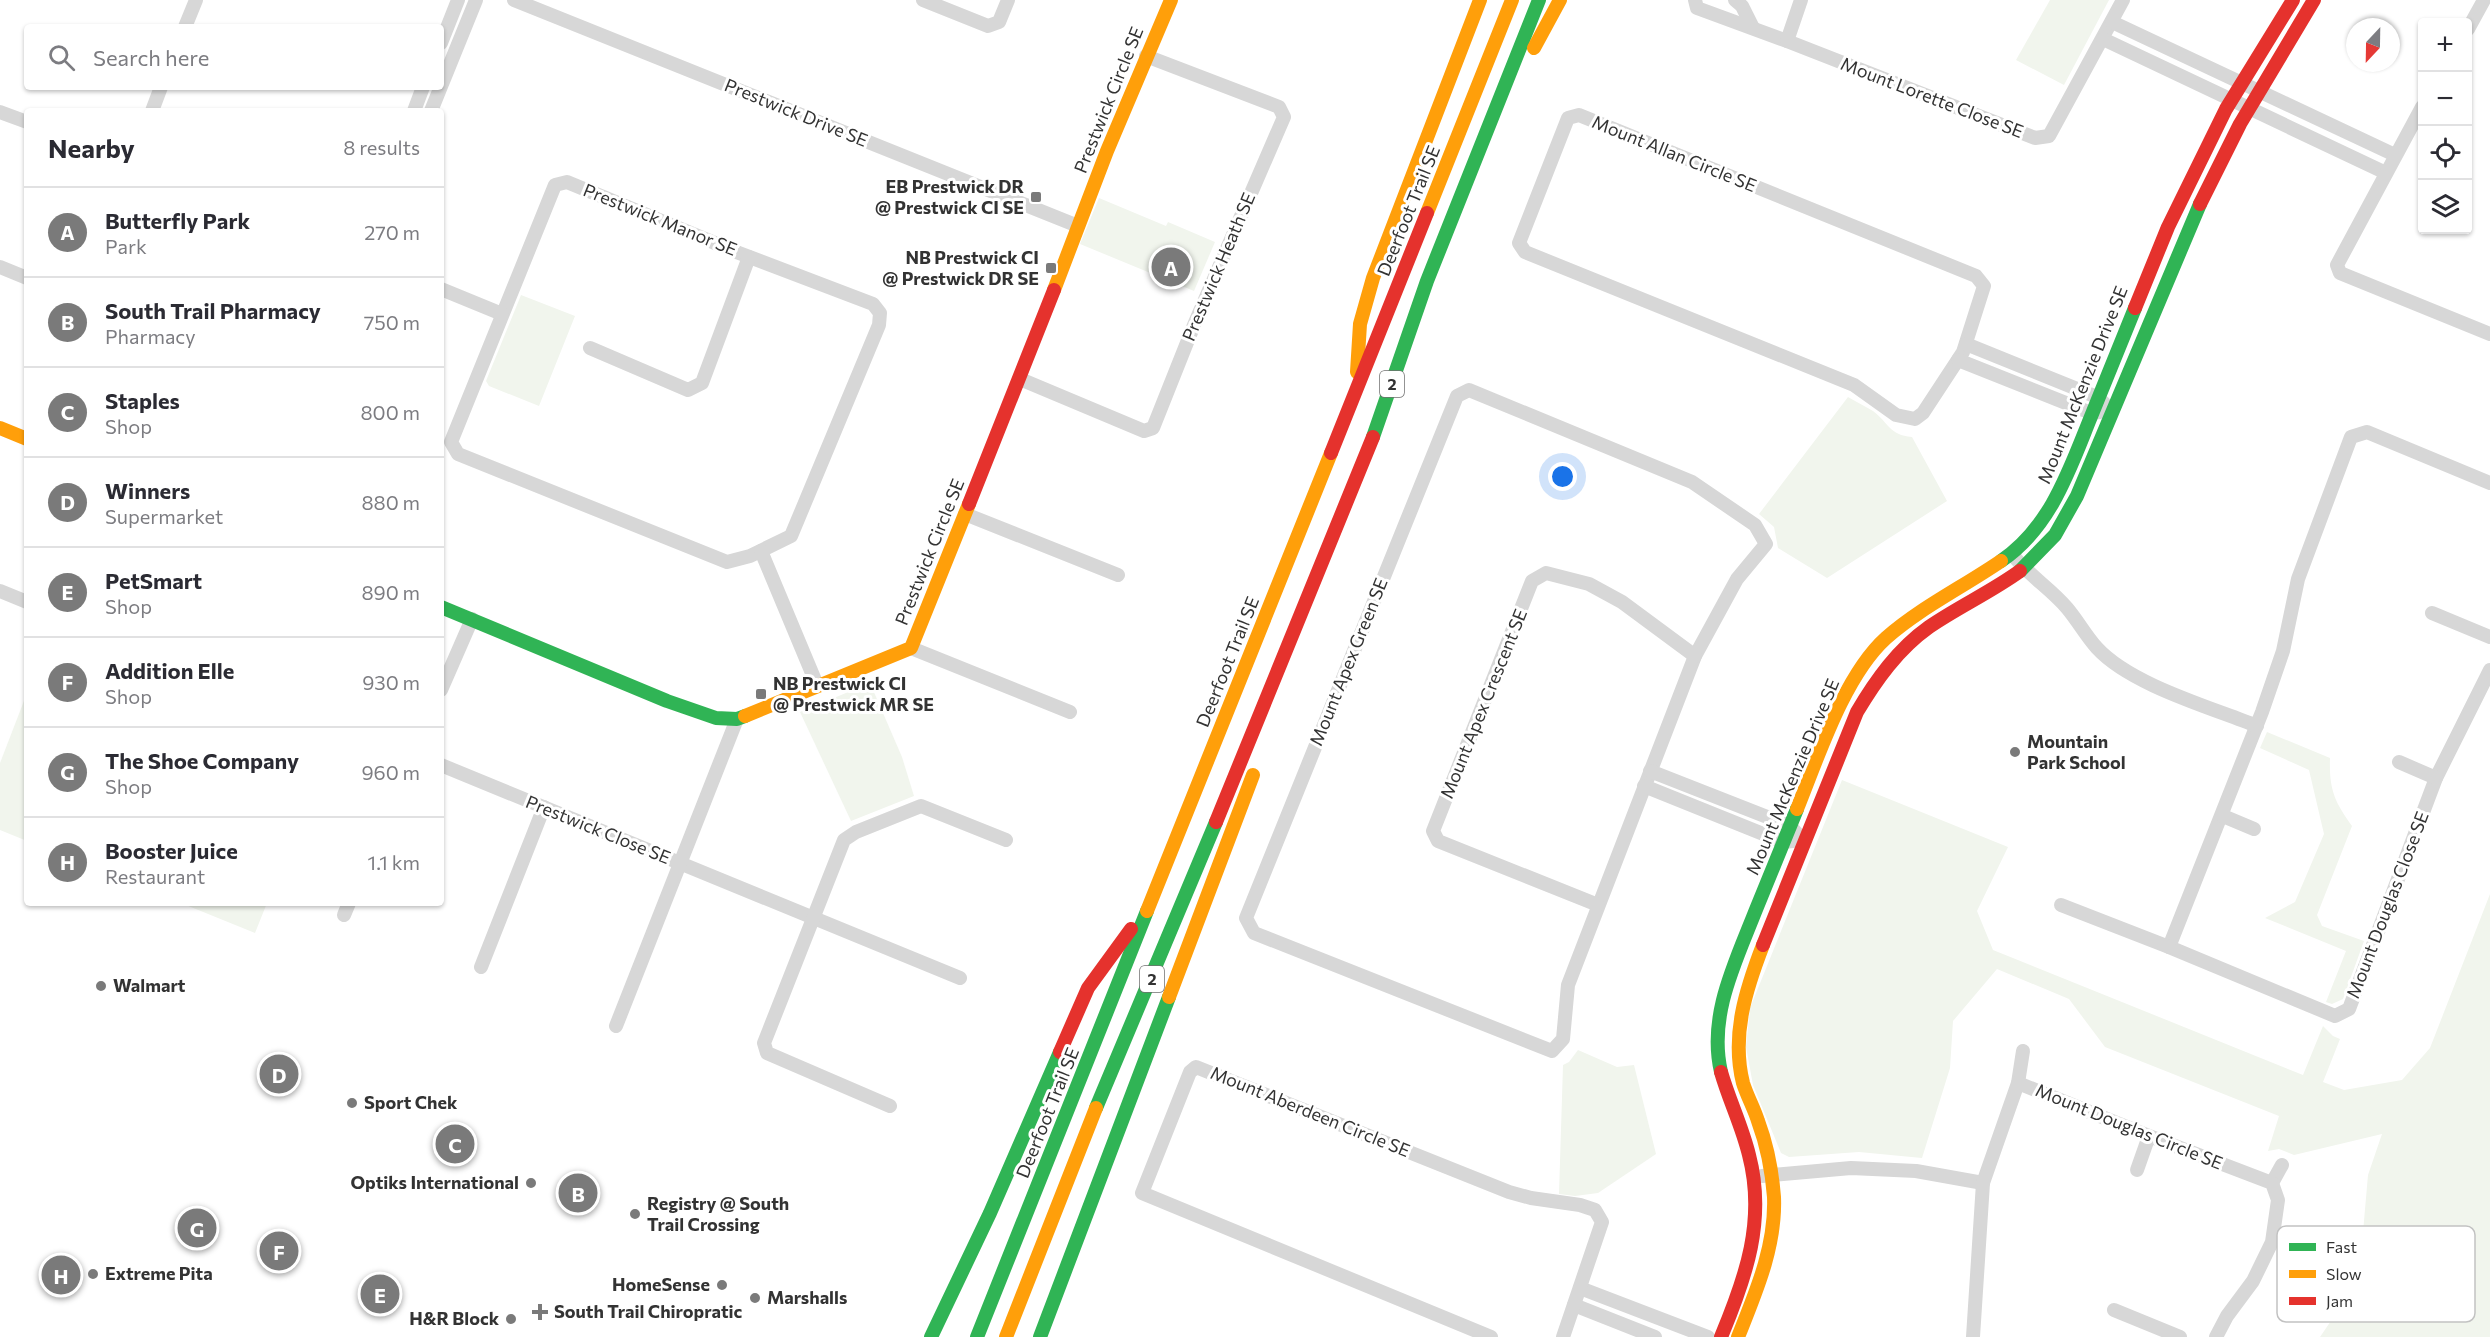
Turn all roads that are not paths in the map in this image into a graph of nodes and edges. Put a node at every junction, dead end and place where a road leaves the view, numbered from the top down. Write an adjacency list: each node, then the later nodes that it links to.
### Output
1 (196, 0): 21 (street)
2 (458, 0): 23 (street)
3 (476, 0): 27 (street)
4 (514, 0): 44 (street, Prestwick Drive SE)
5 (923, 0): 6 (street)
6 (1008, 0)
7 (1171, 0): 26 (main road, Prestwick Circle SE)
8 (1480, 0): 55 (main road)
9 (1512, 0): 55 (main road, Deerfoot Trail SE / 2)
10 (1539, 0): 41 (main road, 2)
11 (1560, 0): 41 (main road)
12 (1695, 0): 22 (street)
13 (1735, 0): 22 (street)
14 (1801, 0): 25 (street)
15 (2123, 0): 20 (street, Mount Lorette Close SE)
16 (2292, 0): 28 (main road, Mount McKenzie Drive SE)
17 (2314, 0): 32 (main road, Mount McKenzie Drive SE)
18 (2484, 0): 19 (street)
19 (2472, 21)
20 (2112, 22): 24 (street, Mount Lorette Close SE); 28 (street)
21 (186, 24)
22 (1753, 28): 25 (street)
23 (444, 35)
24 (2103, 39): 25 (street, Mount Lorette Close SE); 33 (street)
25 (1787, 41)
26 (1146, 56): 44 (main road, Prestwick Circle SE); 54 (street, Prestwick Heath SE)
27 (444, 79)
28 (2242, 84): 32 (street); 33 (main road, Mount McKenzie Drive SE)
29 (160, 90): 34 (street)
30 (422, 90): 35 (street)
31 (440, 90): 36 (street)
32 (2260, 92): 37 (main road, Mount McKenzie Drive SE); 42 (street)
33 (2232, 100): 37 (street); 56 (main road, Mount McKenzie Drive SE)
34 (153, 108)
35 (415, 108)
36 (432, 108)
37 (2250, 108): 43 (street); 57 (main road, Mount McKenzie Drive SE)
38 (0, 112): 40 (street)
39 (2418, 114): 42 (street)
40 (24, 121)
41 (1481, 145): 72 (main road, 2)
42 (2395, 155): 43 (street)
43 (2386, 173): 50 (street)
44 (1078, 226): 54 (main road, Prestwick Circle SE)
45 (749, 257): 49 (street, Prestwick Manor SE); 52 (street); 63 (street, Prestwick Manor SE)
46 (0, 267): 47 (street)
47 (24, 277)
48 (444, 290): 49 (street)
49 (502, 314): 63 (street, Prestwick Manor SE)
50 (2490, 334)
51 (1966, 344): 53 (street, Mount Allan Circle SE); 53 (street, Mount Allan Circle SE); 56 (street)
52 (590, 348)
53 (1958, 360): 58 (street)
54 (1020, 379): 62 (main road, Prestwick Circle SE)
55 (1357, 385): 97 (main road, Deerfoot Trail SE / 2)
56 (2097, 396): 57 (street); 58 (main road, Mount McKenzie Drive SE)
57 (2112, 411): 58 (street); 65 (main road, Mount McKenzie Drive SE)
58 (2091, 413): 64 (main road, Mount McKenzie Drive SE)
59 (0, 428): 60 (main road)
60 (24, 438)
61 (2490, 483): 82 (street)
62 (965, 514): 66 (street); 74 (main road, Prestwick Circle SE)
63 (761, 551): 79 (street)
64 (2012, 554): 65 (street); 91 (main road, Mount McKenzie Drive SE)
65 (2024, 569): 82 (street); 94 (main road, Mount McKenzie Drive SE)
66 (1118, 575)
67 (0, 591): 68 (street)
68 (24, 601)
69 (444, 608): 71 (main road, Prestwick Circle SE)
70 (2432, 614): 73 (street)
71 (472, 619): 78 (street); 81 (main road, Prestwick Circle SE)
72 (1299, 621): 77 (main road); 120 (main road, 2)
73 (2490, 637)
74 (911, 648): 79 (main road, Prestwick Circle SE); 80 (street)
75 (1695, 656): 86 (street, Mount Apex Green SE); 98 (street, Mount Apex Crescent SE); 98 (street, Mount Apex Green SE)
76 (2490, 670): 87 (street, Mount Douglas Close SE)
77 (1291, 674)
78 (444, 683)
79 (817, 685): 81 (main road, Prestwick Circle SE)
80 (1070, 712)
81 (737, 718): 96 (street, Prestwick Close SE)
82 (2257, 726): 90 (street)
83 (2398, 762): 87 (street)
84 (1257, 765): 121 (main road)
85 (444, 766): 89 (street, Prestwick Close SE)
86 (1650, 771): 88 (street, Mount Apex Green SE); 91 (street)
87 (2436, 778): 101 (street, Mount Douglas Close SE)
88 (1644, 786): 95 (street); 98 (street, Mount Apex Green SE)
89 (544, 807): 96 (street, Prestwick Close SE); 102 (street)
90 (2223, 816): 92 (street); 101 (street)
91 (1790, 826): 94 (street); 95 (main road, Mount McKenzie Drive SE)
92 (2254, 829)
93 (1006, 840): 100 (street)
94 (1804, 841): 95 (street); 111 (main road, Mount McKenzie Drive SE)
95 (1783, 842): 112 (main road, Mount McKenzie Drive SE)
96 (679, 863): 100 (street); 104 (street)
97 (1152, 900): 118 (main road); 119 (main road, Deerfoot Trail SE / 2)
98 (1598, 905)
99 (2061, 905): 101 (street, Mount Douglas Close SE)
100 (813, 919): 103 (street); 107 (street)
101 (2169, 947)
102 (481, 967)
103 (960, 978)
104 (616, 1026)
105 (2023, 1051): 106 (street)
106 (2018, 1083): 108 (street, Mount Douglas Circle SE); 113 (street, Mount Douglas Circle SE)
107 (890, 1106)
108 (2149, 1136): 110 (street); 114 (street, Mount Douglas Circle SE)
109 (2282, 1165): 114 (street)
110 (2137, 1170)
111 (1771, 1175): 112 (street); 113 (street); 127 (main road, Mount McKenzie Drive SE)
112 (1754, 1178): 126 (main road, Mount McKenzie Drive SE)
113 (1983, 1183): 128 (street, Mount Douglas Circle SE)
114 (2272, 1183): 130 (street)
115 (1580, 1288): 116 (street, Mount Aberdeen Circle SE); 122 (street, Mount Aberdeen Circle SE); 125 (street)
116 (1574, 1305): 123 (street, Mount Aberdeen Circle SE); 124 (street)
117 (2114, 1310): 129 (street)
118 (932, 1337)
119 (977, 1337)
120 (1006, 1337)
121 (1040, 1337)
122 (1491, 1337)
123 (1563, 1337)
124 (1655, 1337)
125 (1708, 1337)
126 (1721, 1337)
127 (1738, 1337)
128 (1973, 1337)
129 (2180, 1337)
130 (2216, 1337)

